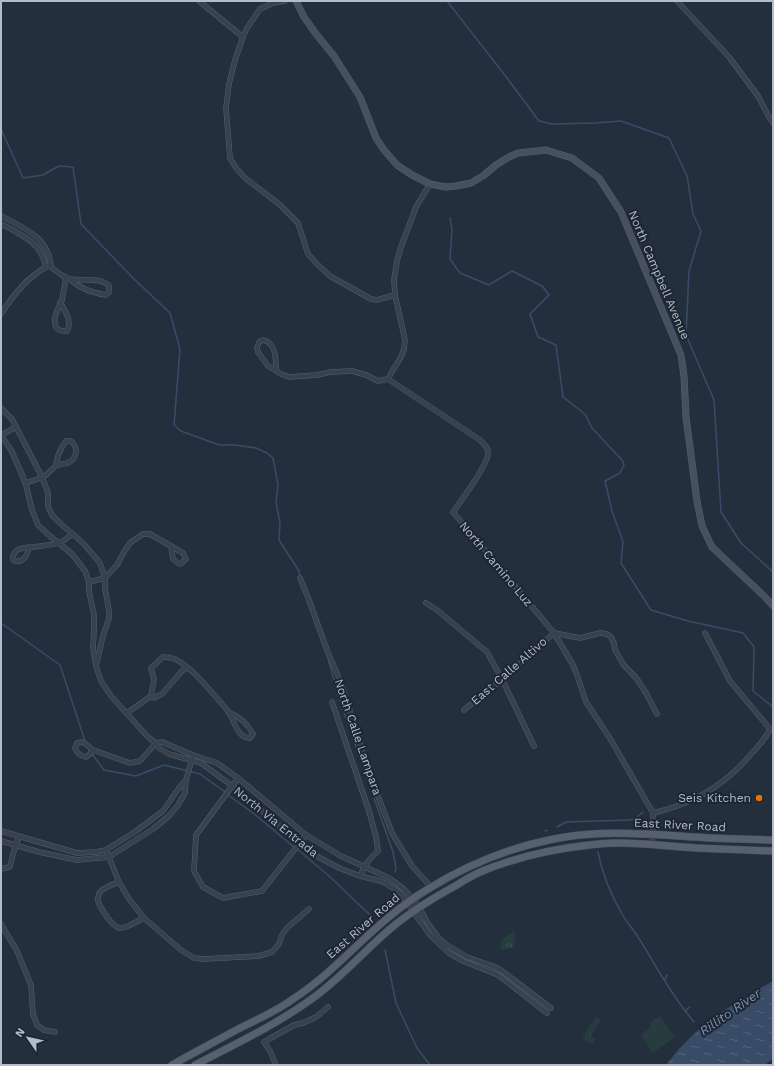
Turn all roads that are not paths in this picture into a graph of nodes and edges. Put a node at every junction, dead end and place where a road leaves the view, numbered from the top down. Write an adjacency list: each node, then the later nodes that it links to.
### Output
1 (199, 1): 5 (street)
2 (285, 1): 5 (street)
3 (296, 1): 7 (main road, North Campbell Avenue)
4 (677, 1): 6 (street)
5 (243, 36): 12 (street)
6 (773, 123)
7 (430, 184): 12 (street); 31 (main road, North Campbell Avenue)
8 (1, 216): 10 (street)
9 (1, 224): 10 (street)
10 (48, 267): 11 (street); 14 (street)
11 (68, 278): 11 (street); 13 (street)
12 (395, 295): 16 (street)
13 (60, 303): 13 (street)
14 (1, 314)
15 (276, 370): 15 (street); 16 (street)
16 (388, 379): 32 (street, North Camino Luz)
17 (1, 408): 18 (street)
18 (16, 427): 19 (street); 21 (street)
19 (1, 435): 22 (street, North Via Entrada)
20 (56, 465): 20 (street); 21 (street)
21 (42, 477): 22 (street); 23 (street)
22 (25, 483): 24 (street, North Via Entrada)
23 (72, 534): 24 (street); 27 (street)
24 (58, 543): 26 (street); 29 (street, North Via Entrada)
25 (171, 546): 27 (street)
26 (29, 547)
27 (105, 578): 29 (street); 34 (street)
28 (300, 578): 70 (street, North Calle Lampara)
29 (89, 582): 34 (street, North Via Entrada)
30 (426, 603): 36 (street)
31 (773, 606)
32 (554, 633): 36 (street, East Calle Altivo); 42 (street); 52 (street, North Camino Luz)
33 (705, 633): 52 (street)
34 (96, 666): 41 (street, North Via Entrada)
35 (187, 668): 37 (street); 37 (street); 40 (street)
36 (502, 679): 39 (street, East Calle Altivo); 44 (street)
37 (152, 696): 41 (street)
38 (332, 702): 66 (street, North Calle Lampara)
39 (464, 710)
40 (228, 712): 40 (street)
41 (127, 713): 43 (street, North Via Entrada)
42 (658, 714)
43 (156, 743): 45 (street); 46 (street, North Via Entrada); 47 (street, North Via Entrada)
44 (534, 746)
45 (93, 750)
46 (193, 755): 47 (street); 48 (street, North Via Entrada)
47 (191, 760): 49 (street); 50 (street, North Via Entrada)
48 (238, 778): 50 (street); 55 (street, North Via Entrada)
49 (186, 780): 51 (street); 53 (street)
50 (231, 785): 60 (street, North Via Entrada); 60 (street)
51 (161, 812): 53 (street); 63 (street)
52 (653, 813): 56 (street, North Camino Luz)
53 (166, 818): 65 (street)
54 (1, 831): 57 (street)
55 (306, 834): 60 (street); 66 (street, North Via Entrada)
56 (653, 834): 58 (main road, East River Road); 61 (street, North Camino Luz); 70 (main road, East River Road)
57 (19, 837): 62 (street); 63 (street)
58 (773, 840)
59 (1, 841): 62 (street)
60 (299, 843): 68 (street, North Via Entrada)
61 (652, 844): 64 (main road, East River Road); 73 (main road, East River Road)
62 (17, 846): 65 (street); 67 (street)
63 (106, 850): 65 (street)
64 (773, 851)
65 (109, 857): 69 (street)
66 (364, 867): 68 (street, North Calle Lampara); 71 (street, North Via Entrada)
67 (1, 869)
68 (360, 876): 71 (street, North Via Entrada)
69 (120, 882): 74 (street); 74 (street)
70 (431, 887): 71 (main road, East River Road)
71 (410, 901): 73 (street, North Via Entrada); 80 (main road, East River Road)
72 (309, 909): 74 (street)
73 (416, 909): 77 (street, North Via Entrada); 78 (street, North Via Entrada); 81 (main road, East River Road)
74 (144, 918)
75 (1, 924): 79 (street)
76 (328, 1007): 82 (street)
77 (551, 1008)
78 (547, 1013)
79 (55, 1032)
80 (172, 1065)
81 (195, 1065)
82 (276, 1065)

